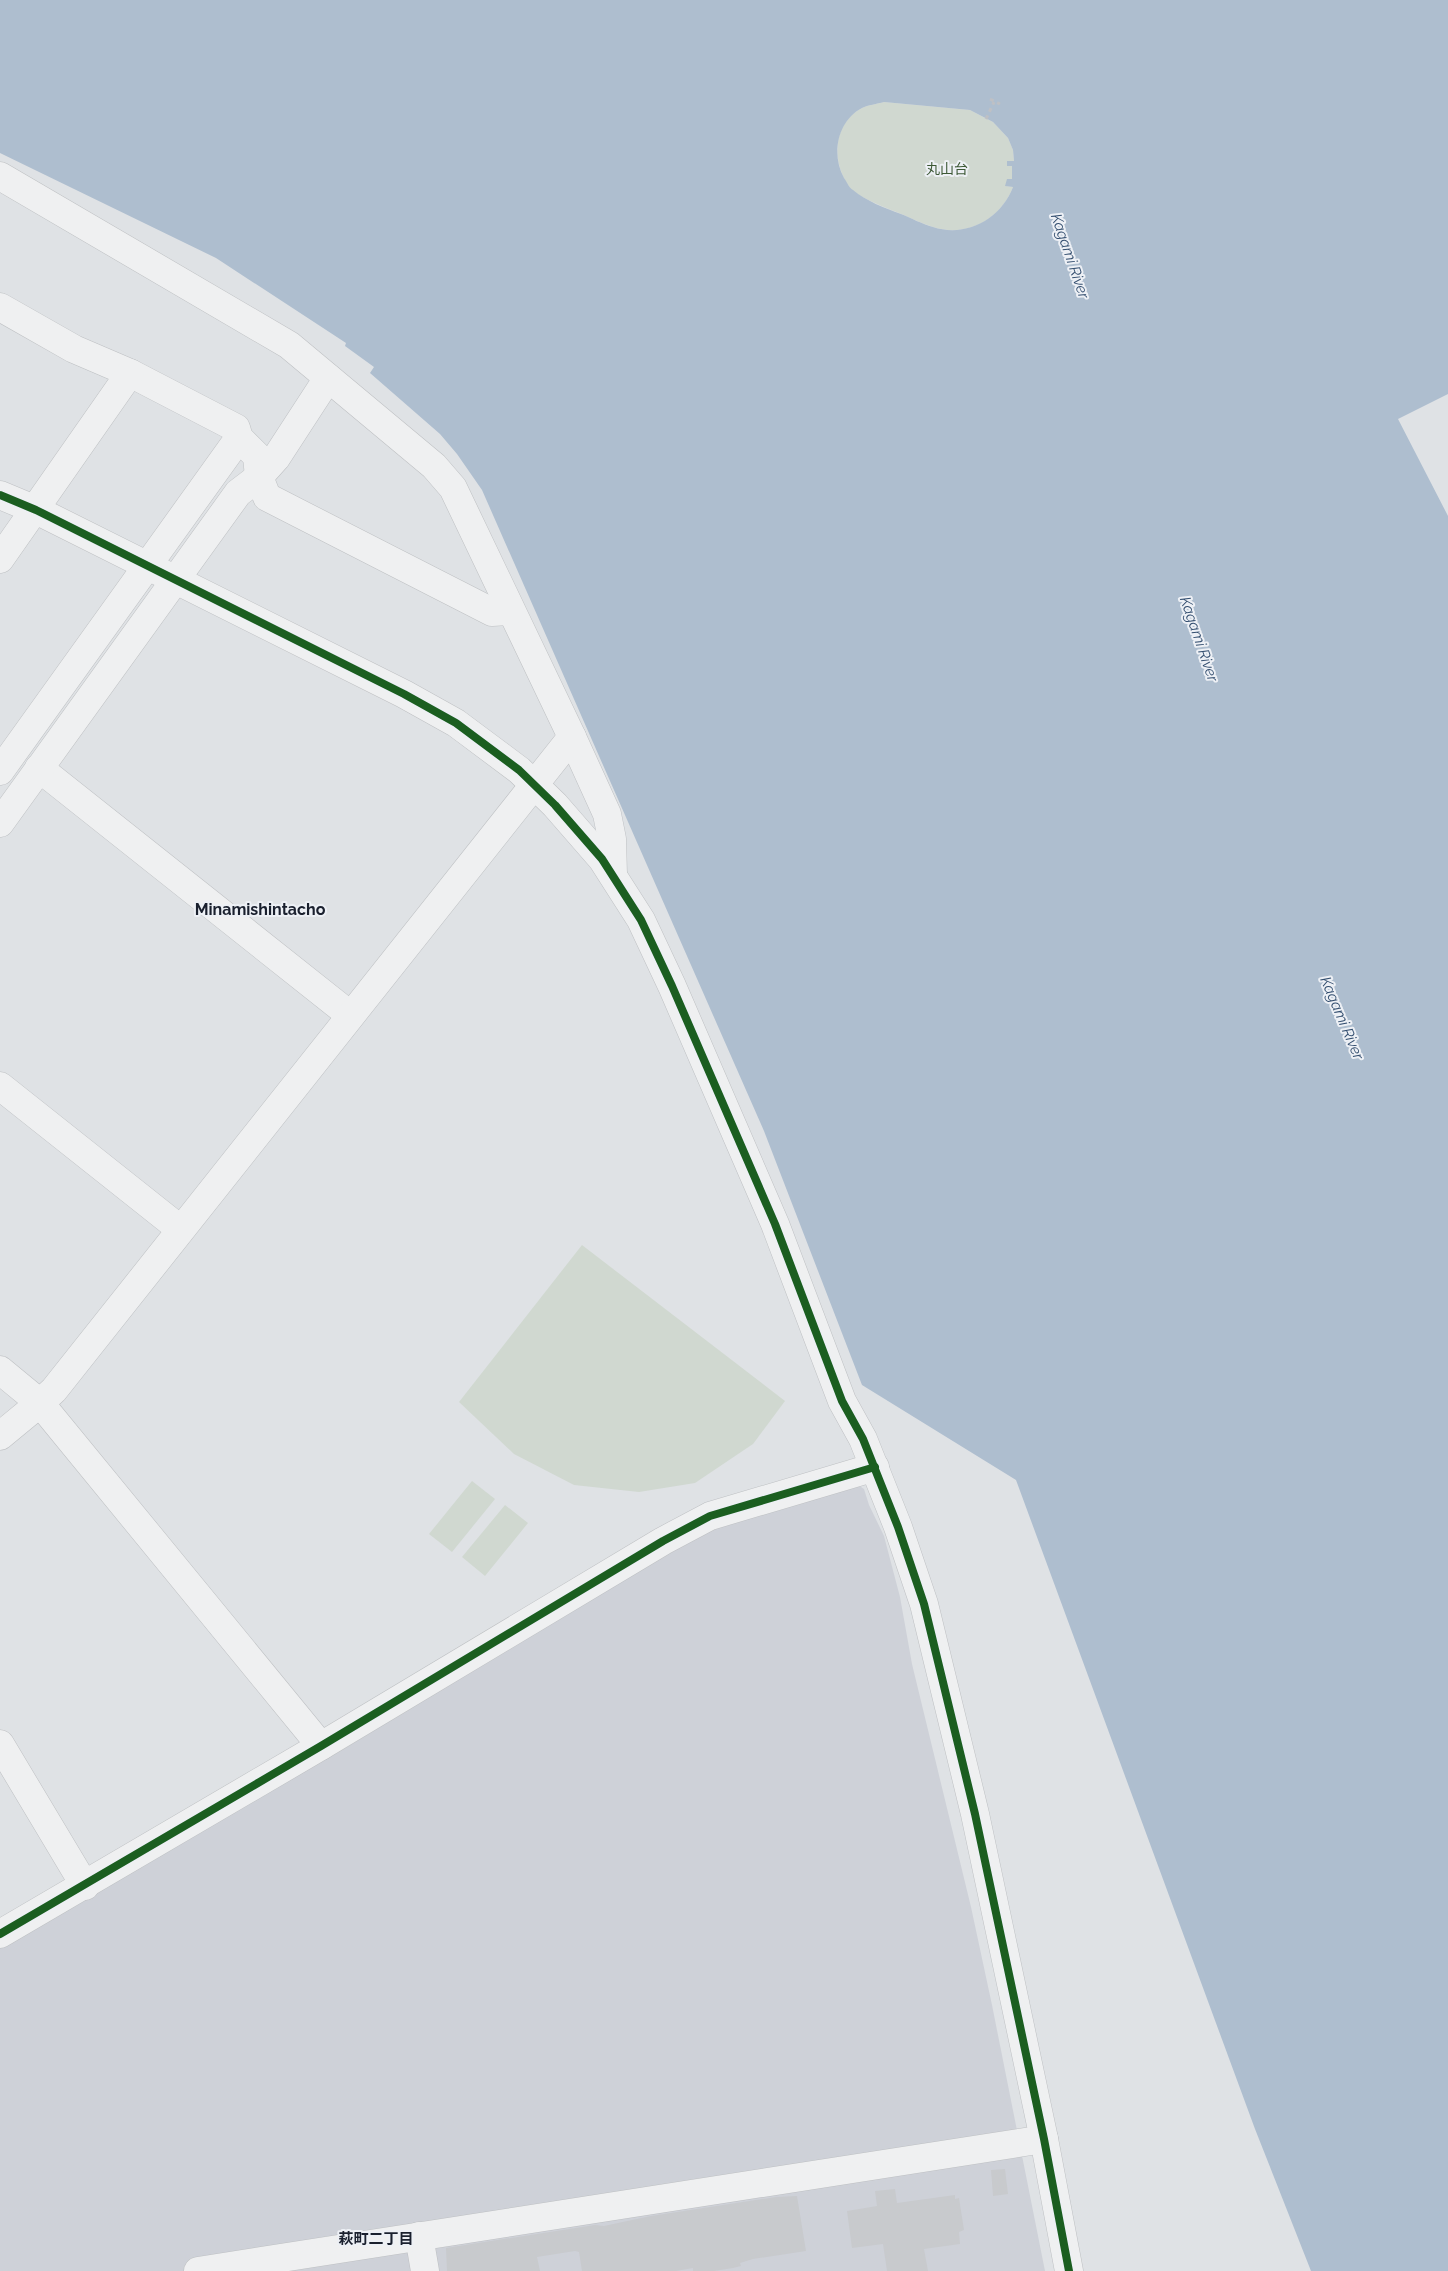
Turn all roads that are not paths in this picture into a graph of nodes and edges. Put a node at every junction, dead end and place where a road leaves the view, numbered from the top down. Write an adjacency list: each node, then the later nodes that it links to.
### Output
1 (0, 176): 4 (street)
2 (0, 307): 3 (street)
3 (130, 373): 5 (street); 8 (street)
4 (328, 378): 6 (street); 12 (street)
5 (239, 438): 6 (street); 10 (street)
6 (259, 477): 11 (street); 12 (street)
7 (0, 496): 8 (street)
8 (36, 510): 9 (street); 10 (street)
9 (0, 559)
10 (147, 566): 11 (street); 15 (street)
11 (175, 580): 14 (street); 16 (street)
12 (510, 611): 13 (street)
13 (572, 737): 16 (street); 18 (street)
14 (39, 768): 17 (street); 19 (street)
15 (0, 771)
16 (534, 784): 18 (street); 19 (street)
17 (0, 823)
18 (613, 875): 25 (street)
19 (350, 1016): 21 (street)
20 (0, 1086): 21 (street)
21 (180, 1229): 23 (street)
22 (0, 1370): 23 (street)
23 (40, 1404): 24 (street); 27 (street)
24 (0, 1436)
25 (875, 1467): 27 (street); 30 (street)
26 (0, 1744): 28 (street)
27 (321, 1746): 28 (street)
28 (85, 1886): 29 (street)
29 (0, 1934)
30 (1044, 2139): 31 (street); 34 (street)
31 (419, 2236): 32 (street); 33 (street)
32 (198, 2271)
33 (425, 2271)
34 (1069, 2271)

